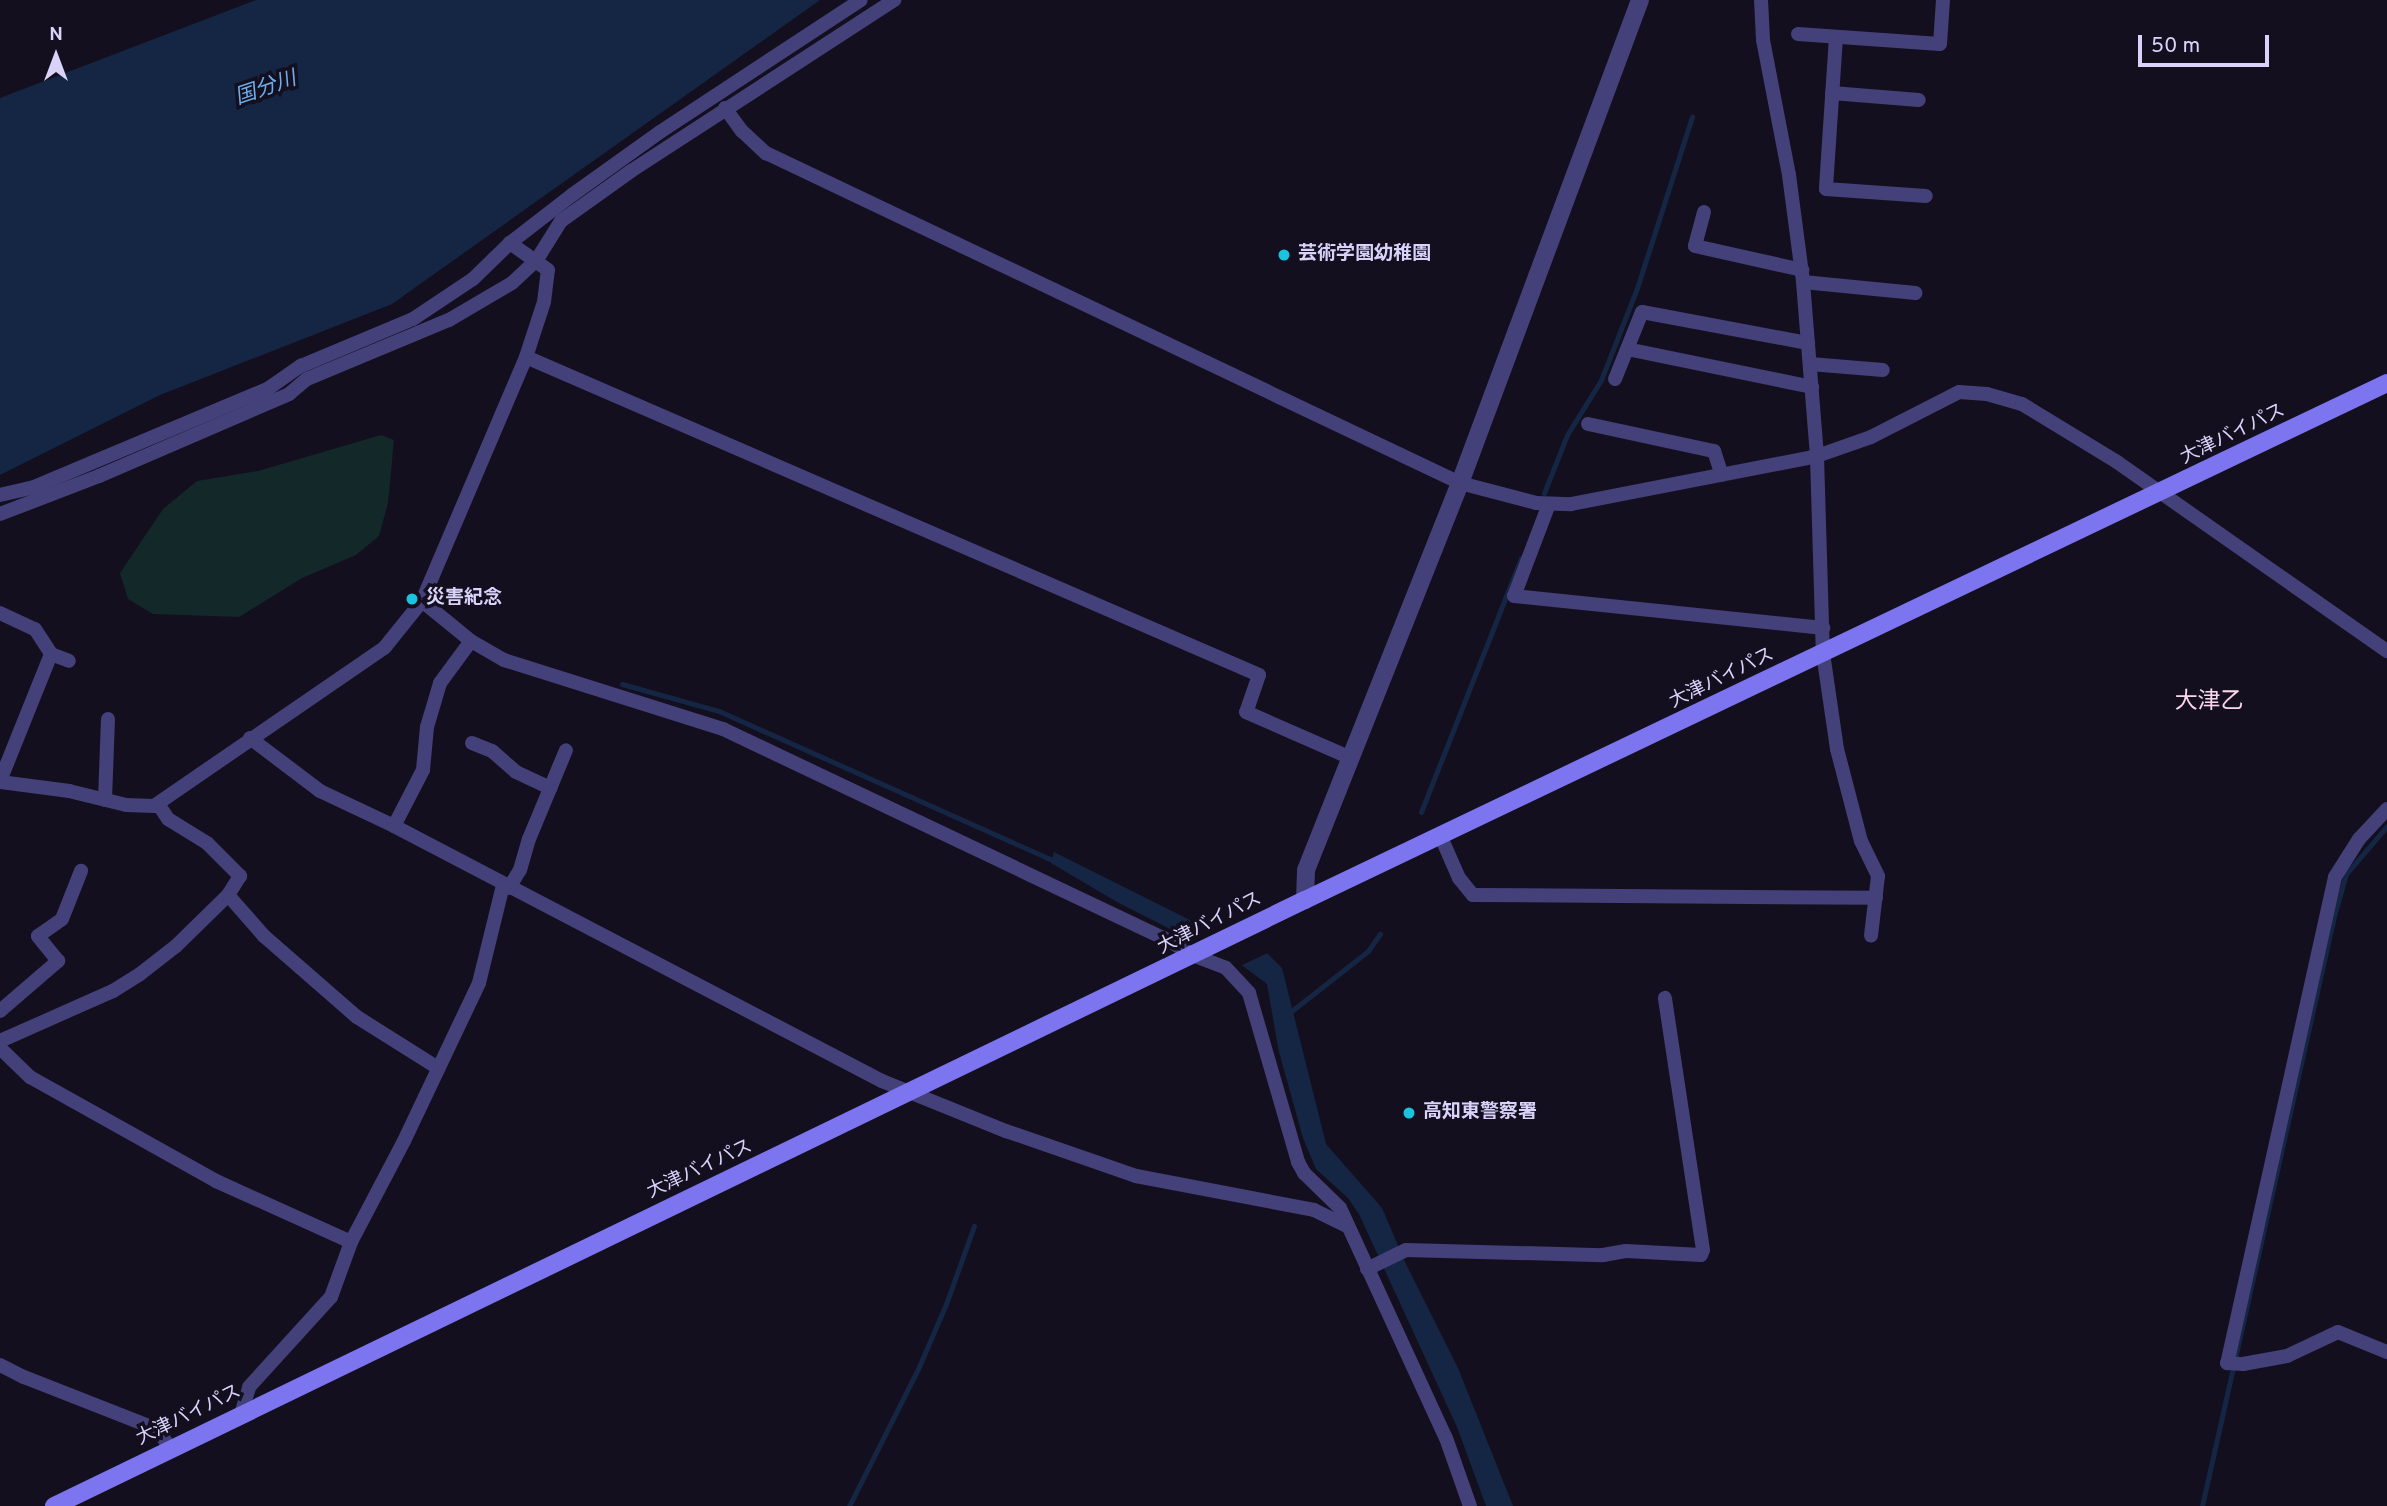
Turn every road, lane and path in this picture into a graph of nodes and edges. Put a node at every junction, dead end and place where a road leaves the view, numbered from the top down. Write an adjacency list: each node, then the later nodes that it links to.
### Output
1 (860, 0): 13 (street)
2 (894, 0): 10 (street)
3 (1640, 0): 28 (street)
4 (1761, 0): 15 (street)
5 (1944, 0): 7 (street)
6 (1798, 34): 7 (street)
7 (1836, 37): 8 (street)
8 (1832, 93): 9 (street); 11 (street)
9 (1919, 100)
10 (724, 108): 14 (street); 28 (street)
11 (1926, 196)
12 (1704, 212): 15 (street)
13 (510, 243): 14 (street); 30 (street)
14 (536, 261): 19 (street); 32 (street)
15 (1803, 276): 16 (street); 17 (street)
16 (1915, 293)
17 (1808, 343): 18 (street); 20 (street)
18 (1627, 349): 22 (street); 24 (street)
19 (526, 357): 33 (street); 45 (street)
20 (1810, 364): 21 (street); 24 (street)
21 (1883, 370)
22 (1615, 379)
23 (2387, 383): 29 (main road, 大津バイパス)
24 (1812, 387): 26 (street)
25 (1588, 424): 27 (street)
26 (1817, 457): 27 (street); 29 (street); 35 (street)
27 (1722, 475): 31 (street)
28 (1460, 483): 31 (street); 45 (street)
29 (2160, 494): 37 (street); 38 (main road, 大津バイパス)
30 (0, 495)
31 (1549, 504): 35 (street)
32 (0, 514)
33 (422, 601): 36 (street); 42 (street)
34 (0, 613): 39 (street)
35 (1823, 628): 38 (street)
36 (471, 641): 51 (street); 59 (street)
37 (2387, 651)
38 (1823, 653): 52 (main road, 大津バイパス); 56 (street)
39 (51, 654): 40 (street); 46 (street)
40 (69, 661)
41 (108, 719): 48 (street)
42 (250, 738): 49 (street); 51 (street)
43 (472, 743): 47 (street)
44 (566, 750): 47 (street)
45 (1351, 758): 57 (street)
46 (0, 781): 48 (street)
47 (551, 788): 54 (street)
48 (105, 800): 49 (street)
49 (158, 804): 55 (street)
50 (2387, 810): 69 (street)
51 (394, 827): 54 (street)
52 (1441, 837): 56 (street); 57 (main road, 大津バイパス)
53 (81, 871): 61 (street)
54 (506, 887): 64 (street); 65 (street)
55 (228, 895): 62 (street); 64 (street)
56 (1877, 898): 58 (street)
57 (1305, 900): 59 (main road, 大津バイパス)
58 (1871, 936)
59 (1199, 954): 65 (main road, 大津バイパス); 66 (street)
60 (1665, 998): 68 (street)
61 (0, 1011)
62 (0, 1041)
63 (0, 1048): 67 (street)
64 (438, 1068): 67 (street)
65 (910, 1093): 66 (street); 71 (main road, 大津バイパス)
66 (1347, 1226): 68 (street)
67 (351, 1242): 71 (street)
68 (1373, 1266): 74 (street)
69 (2387, 1352)
70 (0, 1365): 72 (street)
71 (241, 1414): 72 (main road, 大津バイパス)
72 (171, 1449): 73 (main road, 大津バイパス)
73 (54, 1506)
74 (1471, 1506)

